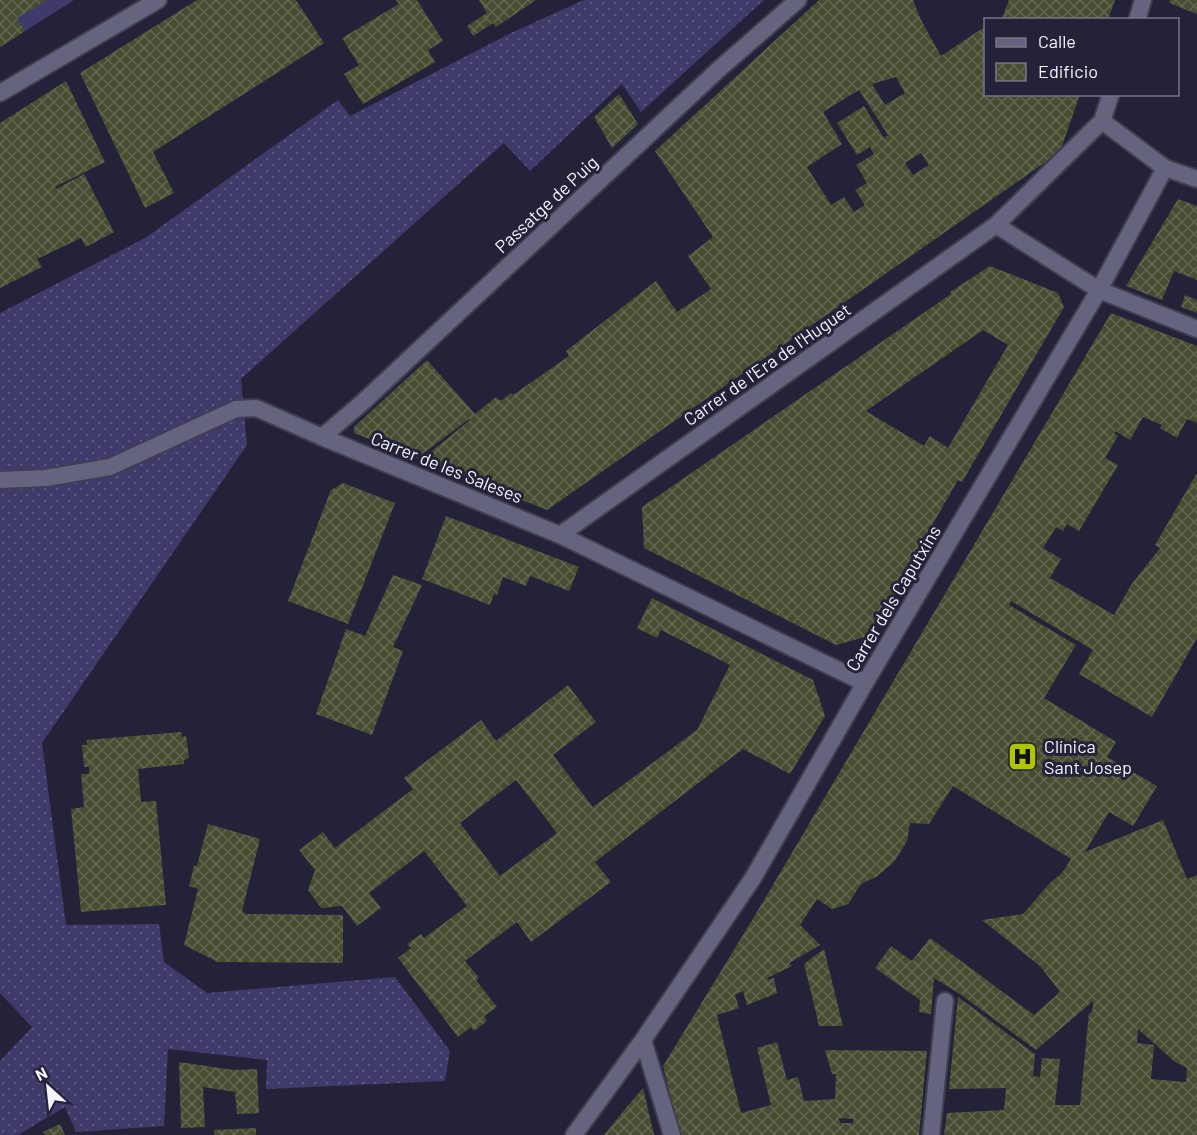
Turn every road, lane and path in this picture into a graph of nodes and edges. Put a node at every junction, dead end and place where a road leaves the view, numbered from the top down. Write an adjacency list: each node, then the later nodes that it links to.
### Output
1 (158, 0): 5 (street)
2 (798, 0): 13 (street, Passatge de Puig)
3 (1143, 0): 4 (street)
4 (1138, 18)
5 (0, 93)
6 (1110, 96): 7 (street)
7 (1102, 121): 8 (street); 10 (street, Carrer de l'Era de l'Huguet)
8 (1165, 168): 9 (street); 11 (street, Carrer dels Caputxins)
9 (1197, 179)
10 (996, 225): 11 (street); 15 (street, Carrer de l'Era de l'Huguet)
11 (1099, 291): 12 (street); 16 (street, Carrer dels Caputxins)
12 (1197, 329)
13 (322, 437): 14 (street, Carrer de les Saleses); 15 (street, Carrer de les Saleses)
14 (0, 480)
15 (560, 535): 16 (street, Carrer de les Saleses)
16 (865, 683): 18 (street, Carrer dels Caputxins)
17 (945, 1002): 21 (street)
18 (644, 1040): 19 (street, Carrer dels Caputxins); 20 (street)
19 (574, 1135)
20 (672, 1135)
21 (931, 1135)

